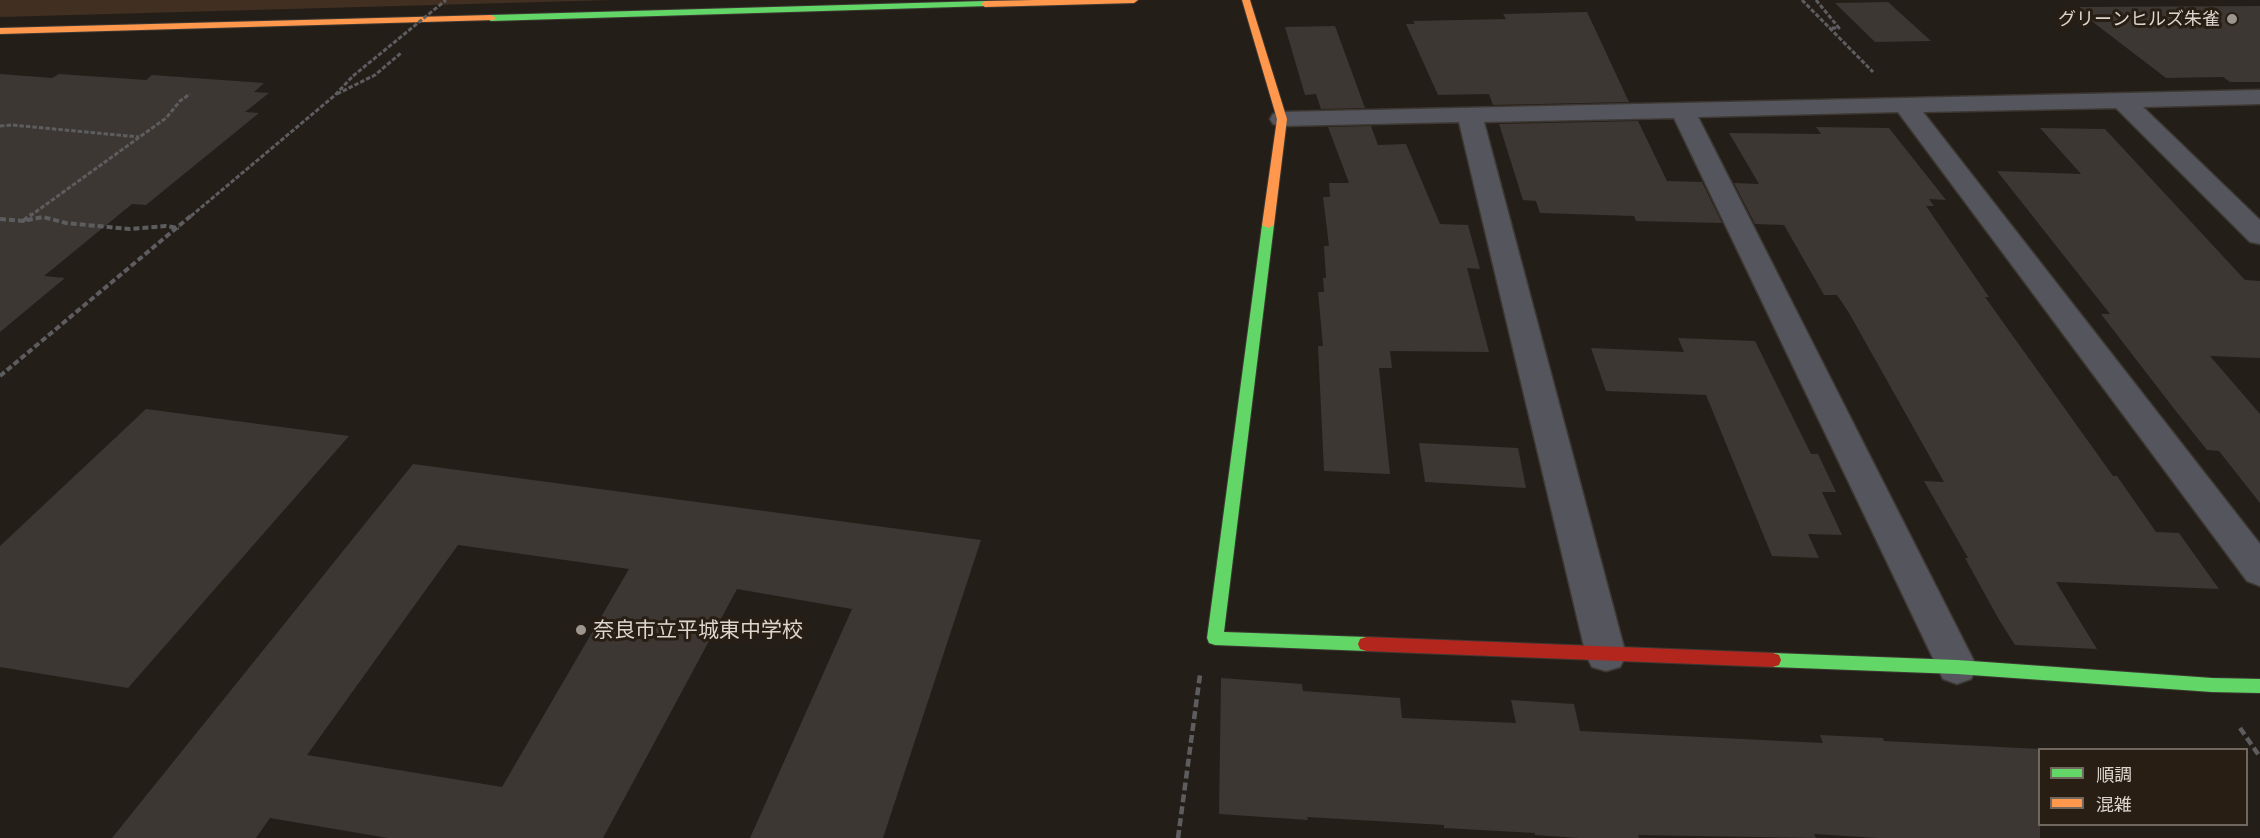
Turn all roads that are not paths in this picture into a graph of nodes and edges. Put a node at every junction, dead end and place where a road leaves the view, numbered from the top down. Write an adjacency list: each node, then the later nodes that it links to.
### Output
1 (1134, 0): 3 (street)
2 (1246, 0): 9 (street)
3 (0, 31)
4 (2260, 97): 5 (street)
5 (2123, 100): 6 (street); 10 (street)
6 (1905, 105): 7 (street); 11 (street)
7 (1683, 111): 8 (street); 13 (street)
8 (1470, 116): 9 (street); 12 (street)
9 (1281, 119): 12 (street)
10 (2260, 236)
11 (2260, 571)
12 (1606, 655): 13 (street)
13 (1957, 667): 14 (street)
14 (2260, 686)

